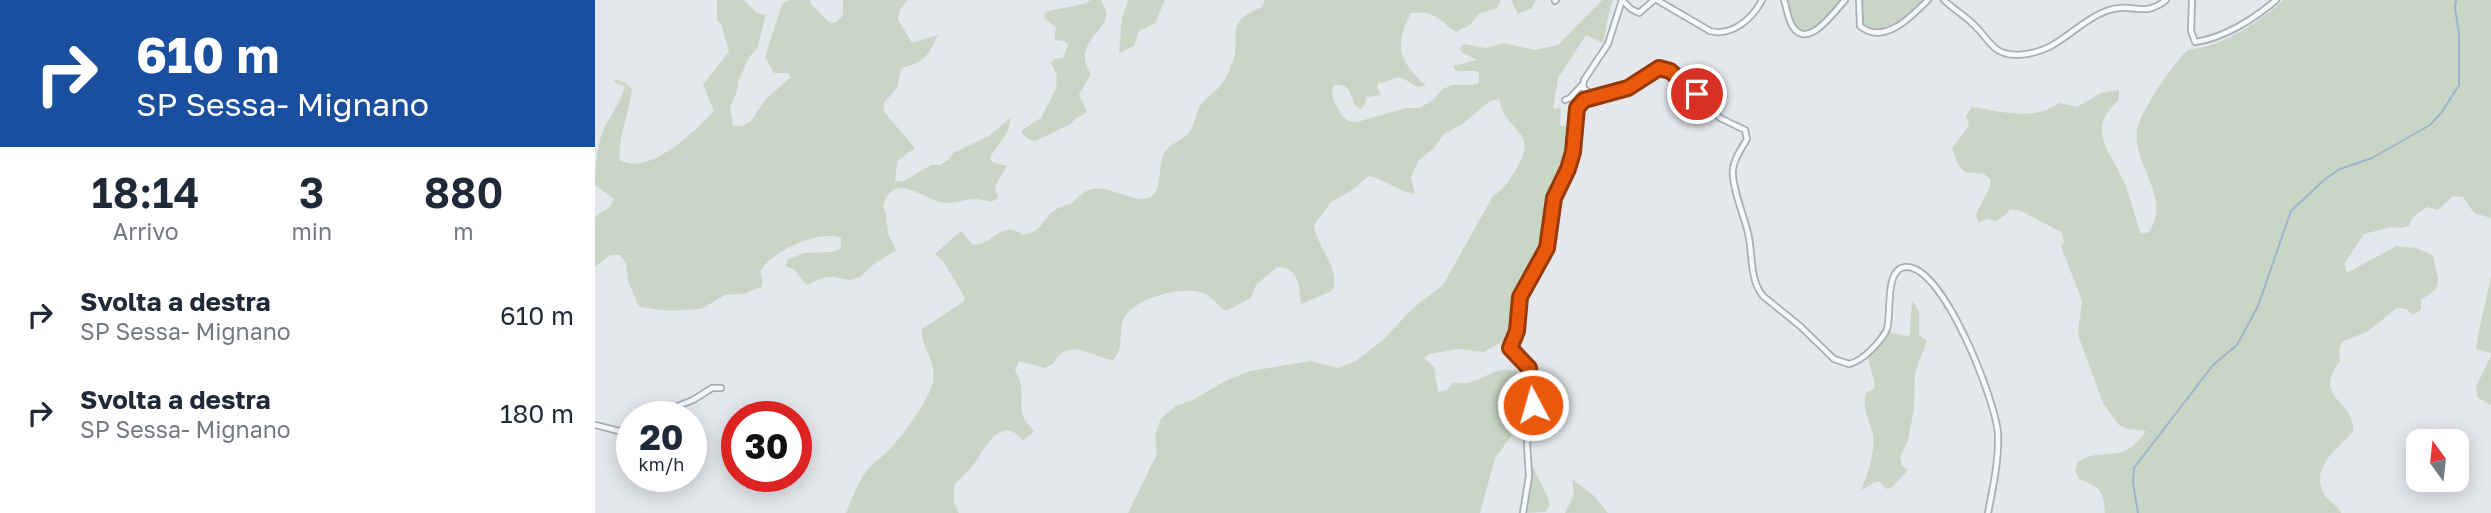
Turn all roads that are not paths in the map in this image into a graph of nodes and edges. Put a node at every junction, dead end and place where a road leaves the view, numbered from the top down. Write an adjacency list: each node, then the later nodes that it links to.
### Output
1 (1622, 0): 2 (street); 12 (street)
2 (1656, 0): 3 (street)
3 (1762, 0)
4 (1784, 0): 5 (street)
5 (1845, 0)
6 (1859, 0): 7 (street)
7 (1928, 0)
8 (1944, 0): 9 (street)
9 (2166, 0)
10 (2192, 0): 11 (street)
11 (2276, 0)
12 (1582, 85): 13 (street); 14 (street)
13 (1602, 95): 19 (street); 20 (street)
14 (1565, 100)
15 (721, 388): 16 (street)
16 (690, 401)
17 (595, 425): 18 (street)
18 (616, 429)
19 (1523, 513)
20 (1988, 513)

